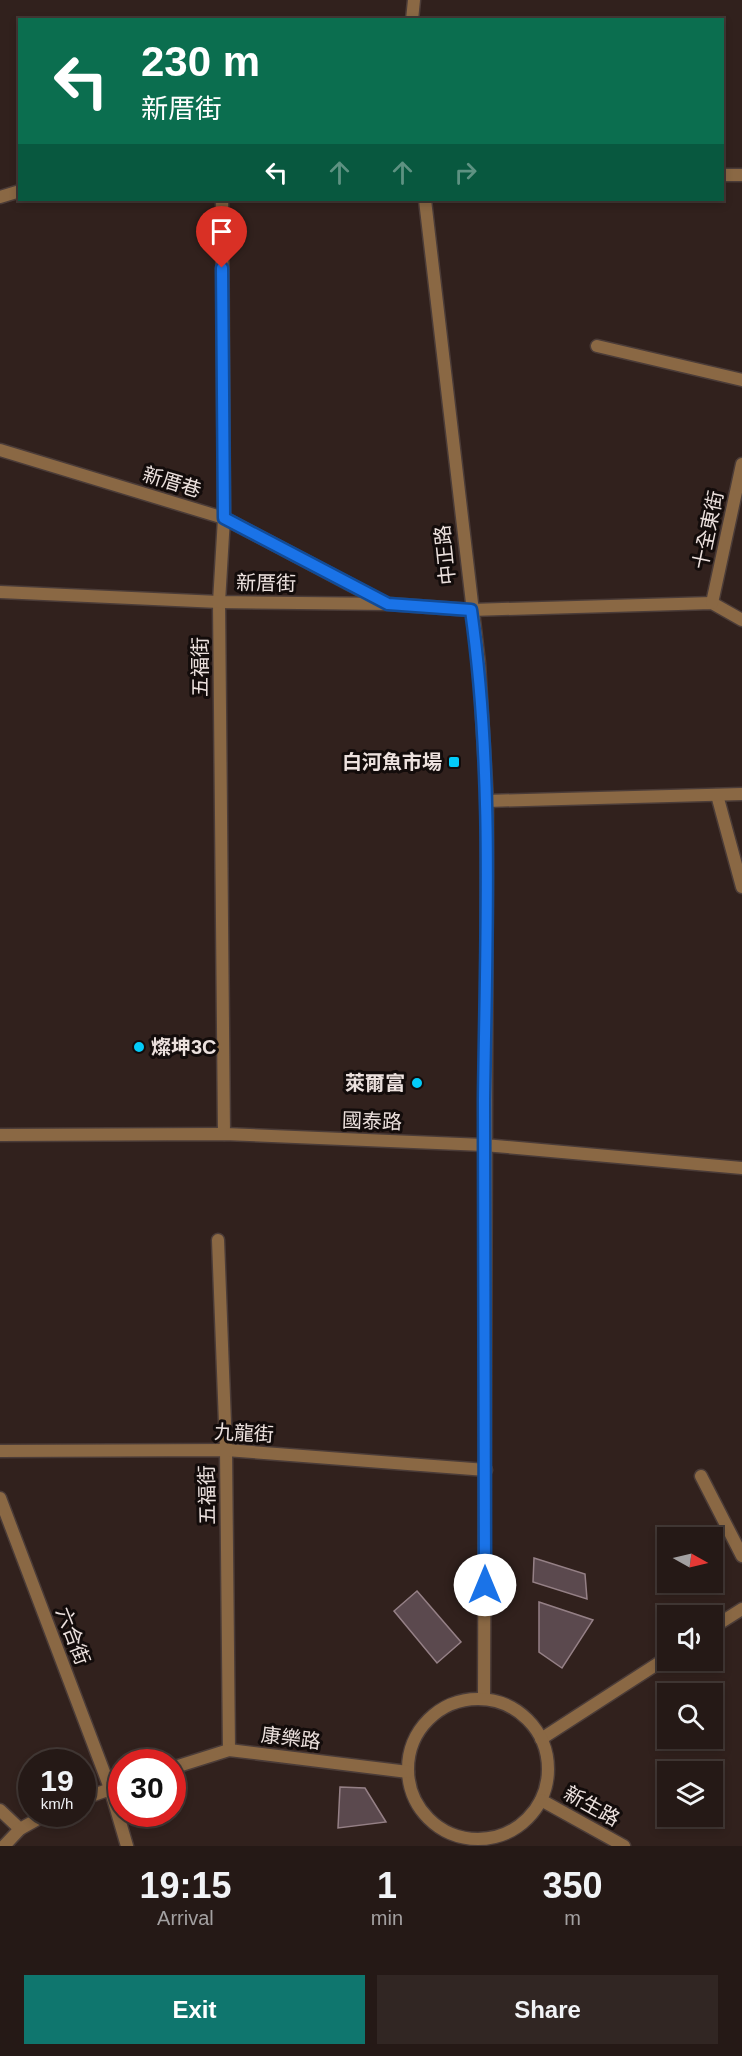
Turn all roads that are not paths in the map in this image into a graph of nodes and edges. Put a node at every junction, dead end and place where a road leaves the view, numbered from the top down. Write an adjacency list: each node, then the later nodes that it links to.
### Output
1 (414, 0): 2 (street)
2 (412, 18)
3 (724, 175): 4 (street)
4 (742, 175)
5 (18, 192): 6 (street)
6 (0, 197)
7 (222, 201): 13 (street, 五福街)
8 (425, 201): 18 (street, 中正路)
9 (597, 346): 10 (street)
10 (742, 380)
11 (0, 450): 13 (street, 新厝巷)
12 (742, 464): 16 (street, 十全東街)
13 (224, 518): 15 (street, 五福街); 17 (street, 新厝巷)
14 (0, 592): 15 (street, 新厝街)
15 (219, 602): 17 (street, 新厝街); 24 (street, 五福街)
16 (712, 603): 18 (street, 新厝街); 19 (street)
17 (388, 604): 18 (street, 新厝街)
18 (471, 610): 22 (street, 中正路)
19 (742, 620)
20 (742, 794): 21 (street)
21 (717, 795): 22 (street); 23 (street)
22 (487, 801): 26 (street, 中正路)
23 (742, 887)
24 (224, 1134): 25 (street, 國泰路); 26 (street, 國泰路)
25 (0, 1135)
26 (484, 1145): 27 (street, 國泰路); 31 (street, 中正路)
27 (742, 1168)
28 (218, 1240): 29 (street, 五福街)
29 (226, 1450): 30 (street, 九龍街); 31 (street, 九龍街); 40 (street, 五福街)
30 (0, 1451)
31 (486, 1470): 38 (street, 中正路)
32 (701, 1476): 34 (street)
33 (0, 1498): 42 (street, 六合街)
34 (742, 1556)
35 (742, 1609): 36 (street)
36 (723, 1621)
37 (657, 1664): 39 (street)
38 (484, 1699): 39 (street); 43 (street)
39 (541, 1739): 44 (street)
40 (229, 1749): 41 (street, 康樂路); 43 (street, 康樂路)
41 (186, 1763)
42 (108, 1766)
43 (408, 1773): 49 (street)
44 (541, 1800): 49 (street); 52 (street, 新生路)
45 (0, 1810): 48 (street)
46 (24, 1827): 48 (street)
47 (124, 1827): 51 (street, 六合街)
48 (20, 1829): 50 (street)
49 (452, 1841)
50 (4, 1846)
51 (127, 1846)
52 (624, 1846)

